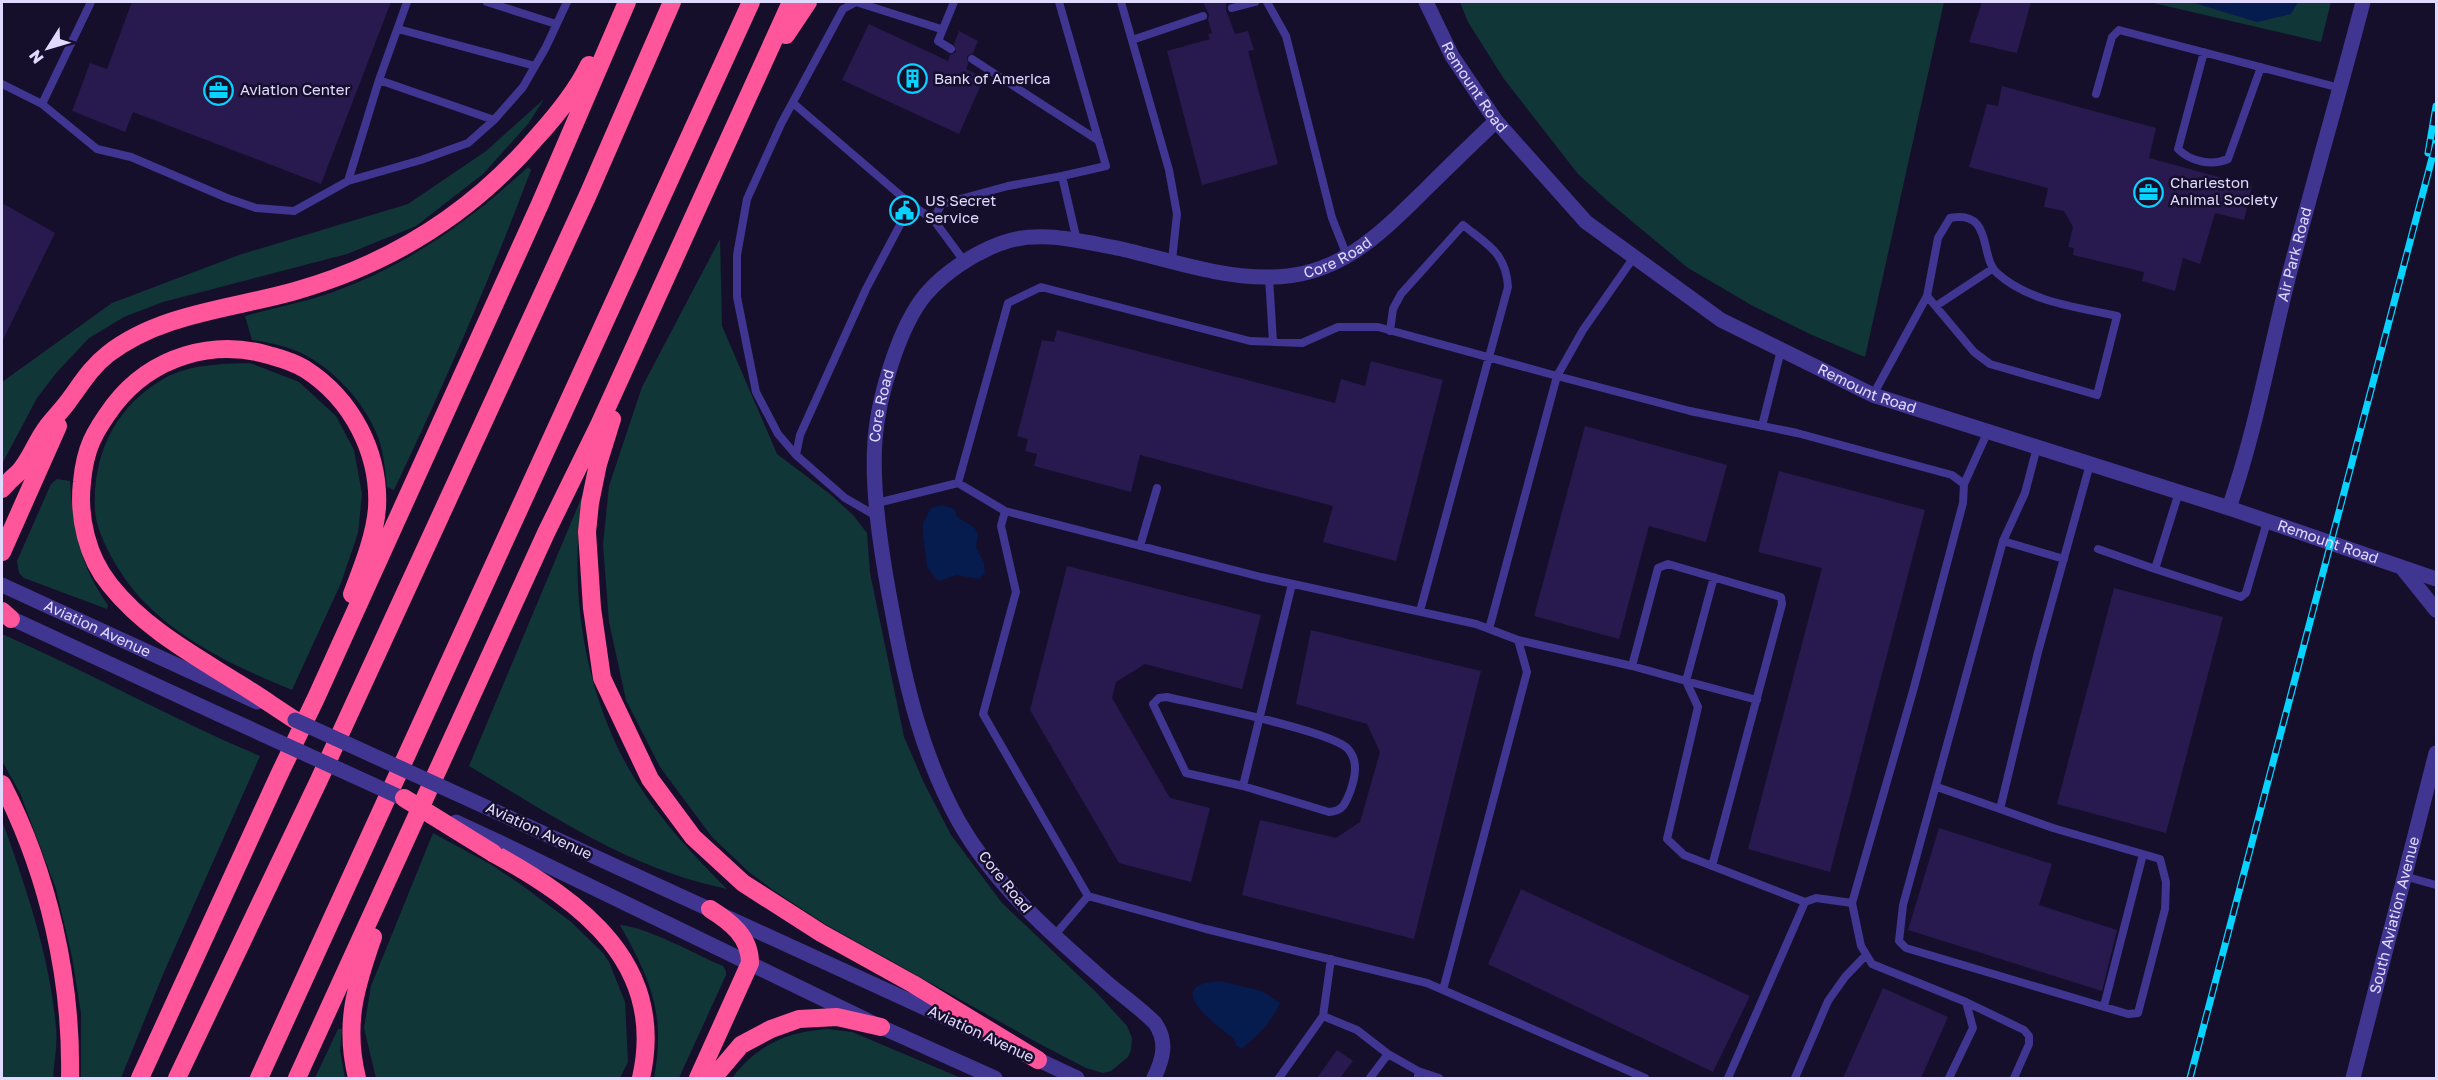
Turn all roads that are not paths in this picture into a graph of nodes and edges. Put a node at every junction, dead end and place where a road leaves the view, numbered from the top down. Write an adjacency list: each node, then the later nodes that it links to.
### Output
1 (91, 2): 35 (lane)
2 (407, 2): 22 (lane)
3 (487, 2): 21 (lane)
4 (567, 2): 21 (lane)
5 (621, 2): 60 (highway)
6 (627, 2): 95 (highway)
7 (672, 2): 129 (highway)
8 (752, 2): 130 (highway)
9 (791, 2): 39 (highway)
10 (808, 2): 39 (highway)
11 (856, 2): 23 (lane); 34 (lane)
12 (954, 2): 23 (lane)
13 (1059, 2): 38 (lane)
14 (1120, 2): 24 (lane)
15 (1255, 2): 19 (lane)
16 (1267, 2): 45 (lane)
17 (1426, 2): 37 (street, Remount Road)
18 (2363, 2): 32 (street, Air Park Road)
19 (1232, 8)
20 (1203, 16): 24 (lane)
21 (556, 24): 28 (lane)
22 (398, 29): 28 (lane); 30 (lane)
23 (941, 29): 25 (lane)
24 (1131, 40): 47 (lane)
25 (951, 49)
26 (2204, 52): 29 (lane); 29 (lane); 33 (lane)
27 (972, 59): 38 (lane)
28 (535, 66): 36 (lane)
29 (2261, 67): 32 (lane)
30 (379, 81): 36 (lane); 41 (lane)
31 (2, 84): 35 (lane)
32 (2340, 88): 71 (street, Air Park Road)
33 (2096, 94)
34 (793, 103): 42 (lane); 64 (lane)
35 (42, 104): 41 (lane)
36 (494, 120): 41 (lane)
37 (1496, 121): 45 (street, Core Road); 46 (street, Remount Road)
38 (1099, 141): 40 (lane)
39 (721, 155): 52 (highway)
40 (1062, 176): 43 (lane); 44 (lane)
41 (348, 181)
42 (914, 207): 43 (lane); 64 (lane)
43 (933, 219): 48 (lane)
44 (1077, 241): 47 (street, Core Road); 48 (street, Core Road)
45 (1347, 256): 50 (street, Core Road)
46 (1634, 257): 56 (street, Remount Road); 58 (lane)
47 (1172, 260): 50 (street, Core Road)
48 (964, 261): 72 (street, Core Road)
49 (1992, 269): 51 (lane); 53 (lane); 53 (lane)
50 (1269, 277): 55 (lane)
51 (1927, 296): 53 (lane); 59 (lane)
52 (653, 305): 105 (highway); 125 (highway)
53 (1936, 306)
54 (1390, 330): 55 (lane); 57 (lane); 57 (lane)
55 (1273, 342): 66 (lane)
56 (1781, 350): 59 (street, Remount Road); 61 (lane)
57 (1488, 358): 58 (lane); 88 (lane)
58 (1557, 376): 61 (lane); 90 (lane)
59 (1873, 395): 62 (street, Remount Road)
60 (68, 402): 69 (highway); 78 (highway)
61 (1762, 426): 67 (lane)
62 (1988, 431): 63 (street, Remount Road); 67 (lane)
63 (2037, 447): 65 (street, Remount Road); 75 (lane)
64 (796, 454): 72 (lane)
65 (2090, 464): 70 (street, Remount Road); 79 (lane)
66 (958, 483): 72 (lane); 73 (lane)
67 (1964, 484): 113 (lane)
68 (1157, 488): 76 (lane)
69 (2, 489)
70 (2179, 492): 71 (street, Remount Road); 81 (lane)
71 (2229, 508): 74 (street, Remount Road)
72 (878, 510): 115 (street, Core Road)
73 (1005, 511): 76 (lane); 111 (lane)
74 (2267, 522): 81 (lane); 82 (street, Remount Road)
75 (2003, 541): 79 (lane); 102 (lane)
76 (1140, 546): 85 (lane)
77 (2098, 549): 81 (lane)
78 (2, 552)
79 (2064, 559): 104 (lane)
80 (2436, 566): 82 (street)
81 (2155, 568)
82 (2403, 569): 84 (street, Remount Road); 87 (street)
83 (1714, 577): 92 (lane); 93 (lane); 96 (lane)
84 (2436, 579)
85 (1292, 584): 88 (lane); 97 (lane)
86 (2, 585): 94 (street, Aviation Avenue)
87 (2436, 610)
88 (1420, 611): 90 (lane)
89 (5, 615): 103 (street, Aviation Avenue, bridge)
90 (1489, 629): 91 (lane)
91 (1518, 640): 92 (lane); 119 (lane)
92 (1632, 666): 93 (lane)
93 (1686, 681): 96 (lane); 108 (lane)
94 (232, 685): 95 (highway); 98 (highway)
95 (316, 698): 128 (highway)
96 (1757, 700): 108 (lane)
97 (1259, 718): 101 (lane); 101 (lane); 101 (lane)
98 (295, 720): 114 (street, Aviation Avenue, bridge)
99 (2436, 753): 109 (street, South Aviation Avenue)
100 (2, 784): 127 (highway)
101 (1243, 786)
102 (1937, 788): 104 (lane); 121 (lane)
103 (404, 798): 106 (highway, bridge)
104 (2000, 809): 107 (lane)
105 (410, 832): 131 (highway); 132 (highway)
106 (496, 848): 118 (street, Aviation Avenue); 133 (highway)
107 (2144, 854): 121 (lane); 121 (lane)
108 (1712, 866): 112 (lane)
109 (2404, 876): 110 (lane); 147 (street, South Aviation Avenue)
110 (2436, 885)
111 (1088, 896): 115 (lane); 117 (lane)
112 (1805, 902): 113 (lane); 143 (lane)
113 (1852, 903): 116 (lane)
114 (710, 909): 118 (highway); 125 (street, Aviation Avenue)
115 (1054, 936): 138 (street, Core Road)
116 (1866, 955): 120 (lane); 144 (lane)
117 (1330, 959): 119 (lane); 122 (lane)
118 (750, 963): 123 (street, Aviation Avenue); 134 (highway)
119 (1443, 990): 142 (lane)
120 (1966, 1002): 145 (lane); 146 (lane)
121 (2104, 1006)
122 (1323, 1016): 124 (lane); 139 (lane)
123 (881, 1027): 135 (highway); 136 (street, Aviation Avenue)
124 (1388, 1054): 126 (lane); 140 (lane)
125 (1038, 1060): 137 (street, Aviation Avenue)
126 (1418, 1075): 141 (lane)
127 (70, 1078)
128 (140, 1078)
129 (177, 1078)
130 (259, 1078)
131 (297, 1078)
132 (357, 1078)
133 (640, 1078)
134 (698, 1078)
135 (712, 1078)
136 (995, 1078)
137 (1077, 1078)
138 (1154, 1078)
139 (1279, 1078)
140 (1370, 1078)
141 (1439, 1078)
142 (1646, 1078)
143 (1728, 1078)
144 (1795, 1078)
145 (1949, 1078)
146 (2014, 1078)
147 (2353, 1078)

